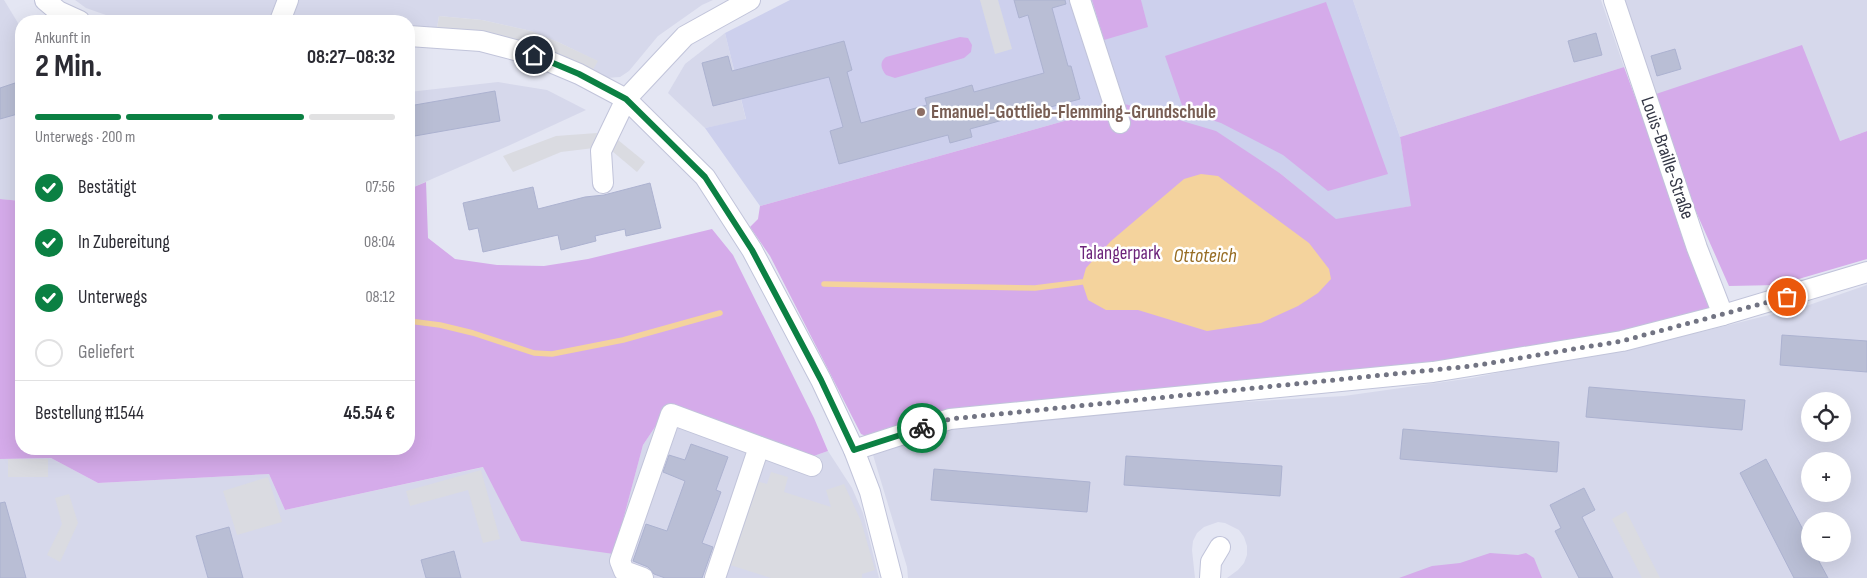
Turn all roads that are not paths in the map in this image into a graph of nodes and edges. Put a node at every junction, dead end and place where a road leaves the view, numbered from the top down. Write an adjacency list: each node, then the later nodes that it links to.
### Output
1 (45, 0): 6 (street)
2 (288, 0): 7 (street)
3 (750, 0): 9 (street)
4 (1080, 0): 10 (street)
5 (1614, 0): 13 (street, Louis-Braille-Straße)
6 (67, 15)
7 (282, 15)
8 (415, 36): 9 (street)
9 (626, 99): 11 (street); 15 (street)
10 (1120, 123)
11 (603, 183)
12 (1867, 272): 13 (street)
13 (1723, 315): 15 (street)
14 (759, 447): 16 (street); 18 (street); 19 (street)
15 (854, 450): 20 (street)
16 (812, 466)
17 (1220, 547): 21 (street)
18 (644, 578)
19 (715, 578)
20 (892, 578)
21 (1210, 578)

